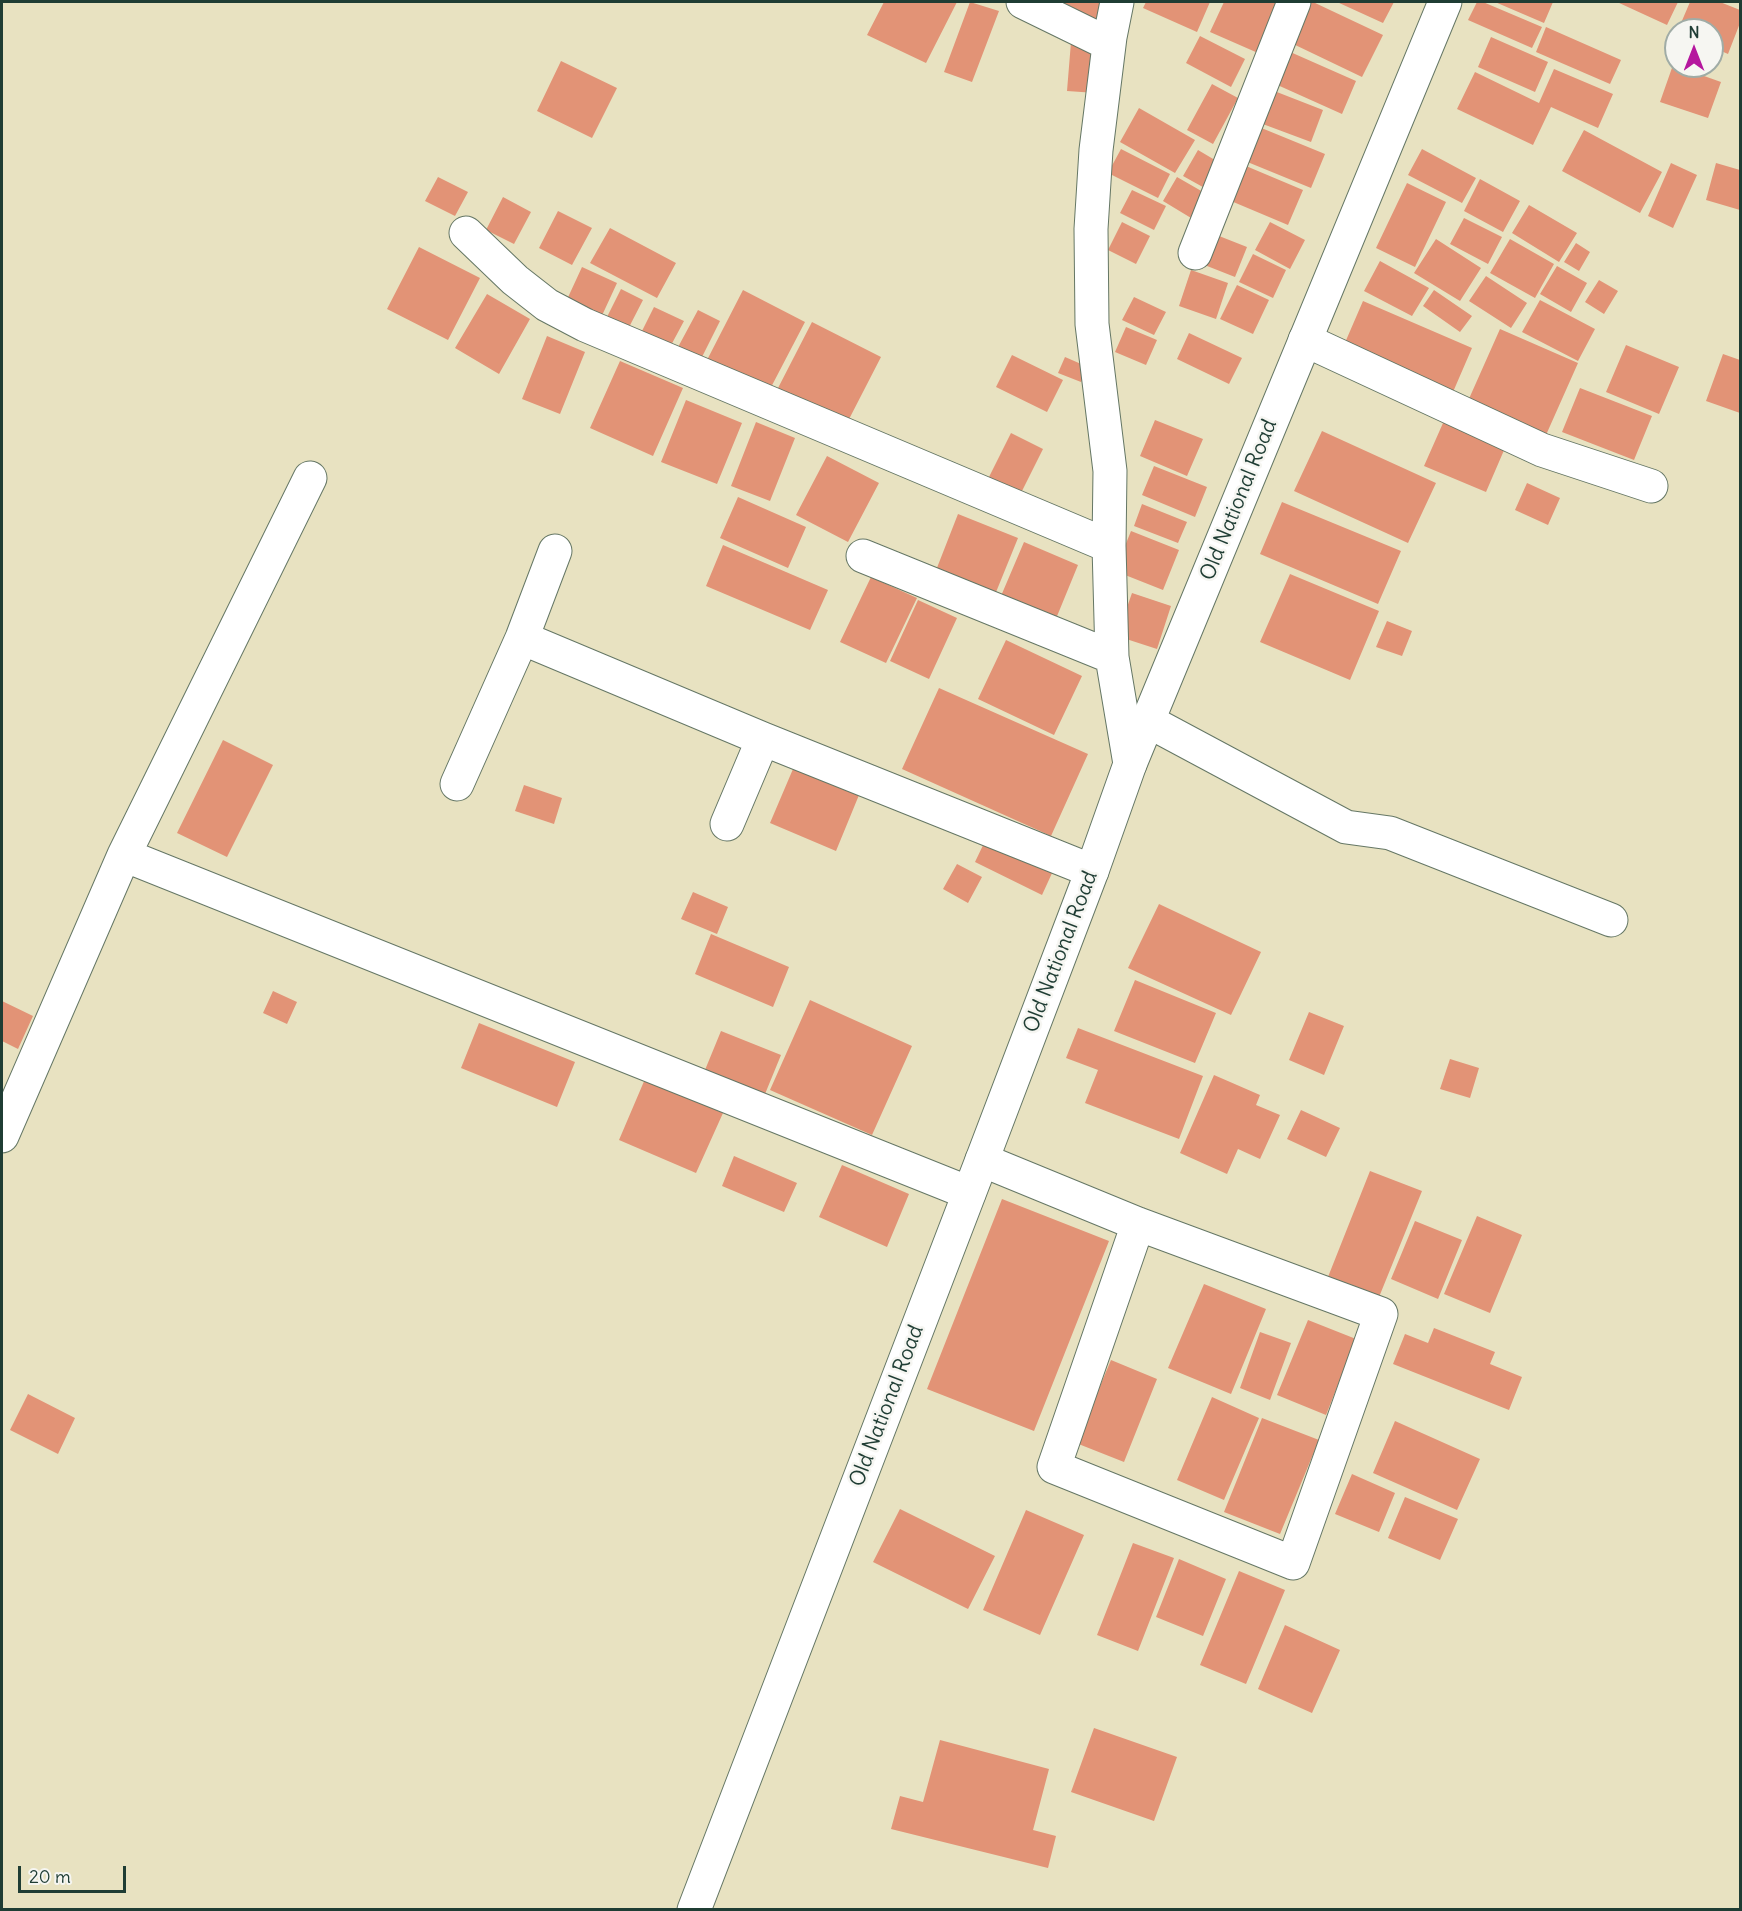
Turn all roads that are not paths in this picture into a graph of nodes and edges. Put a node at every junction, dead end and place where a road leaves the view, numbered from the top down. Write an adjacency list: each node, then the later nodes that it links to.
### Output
1 (1023, 2): 5 (street)
2 (1117, 2): 5 (street)
3 (1294, 2): 7 (street)
4 (1445, 2): 8 (street, Old National Road)
5 (1109, 44): 11 (street)
6 (466, 233): 11 (street)
7 (1195, 253)
8 (1305, 340): 10 (street); 16 (street, Old National Road)
9 (310, 478): 21 (street)
10 (1651, 486)
11 (1109, 546): 15 (street)
12 (555, 551): 14 (street)
13 (863, 556): 15 (street)
14 (522, 638): 17 (street); 19 (street)
15 (1112, 657): 18 (street)
16 (1148, 721): 18 (street, Old National Road); 23 (street)
17 (763, 739): 20 (street); 22 (street)
18 (1130, 764): 22 (street, Old National Road)
19 (456, 784)
20 (727, 824)
21 (124, 855): 24 (street); 26 (street)
22 (1092, 872): 25 (street, Old National Road)
23 (1611, 920)
24 (2, 1136)
25 (982, 1160): 26 (street, Old National Road); 27 (street)
26 (969, 1193): 28 (street, Old National Road)
27 (1138, 1224): 27 (street)
28 (694, 1910)

